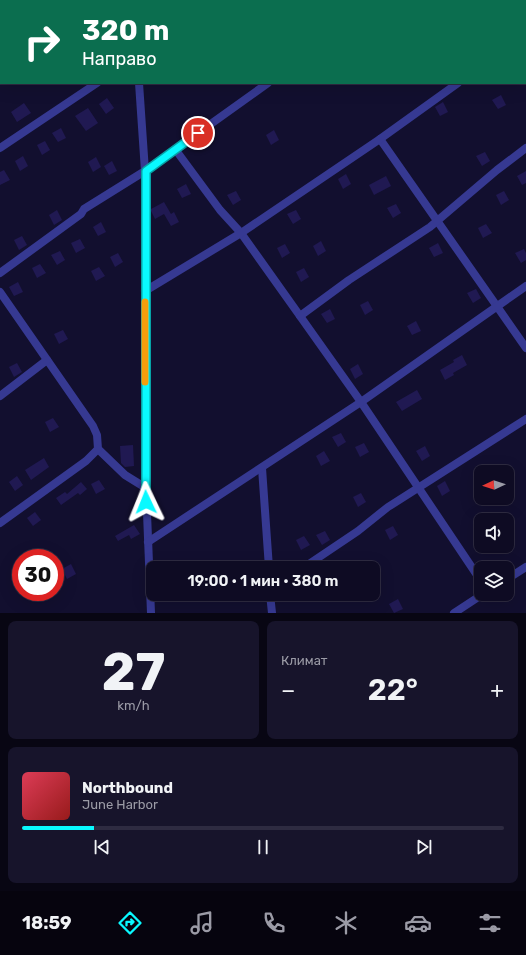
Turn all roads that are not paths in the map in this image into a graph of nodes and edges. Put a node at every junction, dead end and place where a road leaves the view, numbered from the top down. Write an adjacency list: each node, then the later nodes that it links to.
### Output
1 (96, 84): 6 (street)
2 (139, 84): 9 (street)
3 (267, 84): 8 (street)
4 (457, 84): 5 (street)
5 (380, 139): 10 (street); 11 (street)
6 (0, 148)
7 (526, 148): 10 (street)
8 (174, 149): 9 (street); 11 (street)
9 (146, 171): 12 (street); 14 (street)
10 (437, 221): 16 (street); 17 (street)
11 (241, 233): 14 (street); 17 (street)
12 (0, 273)
13 (526, 286): 16 (street)
14 (145, 291): 25 (street)
15 (0, 292): 19 (street)
16 (497, 306): 18 (street); 21 (street)
17 (300, 316): 21 (street)
18 (526, 348)
19 (47, 360): 20 (street); 23 (street)
20 (0, 396)
21 (361, 402): 24 (street); 26 (street)
22 (526, 419): 26 (street)
23 (98, 449): 25 (street); 27 (street)
24 (262, 468): 28 (street); 29 (street)
25 (146, 488): 28 (street)
26 (419, 488): 30 (street); 32 (street)
27 (0, 523)
28 (148, 542): 36 (street)
29 (269, 561)
30 (313, 561)
31 (526, 567): 33 (street)
32 (474, 570)
33 (514, 575)
34 (474, 600): 38 (street)
35 (271, 601): 37 (street)
36 (152, 613)
37 (272, 613)
38 (454, 613)

